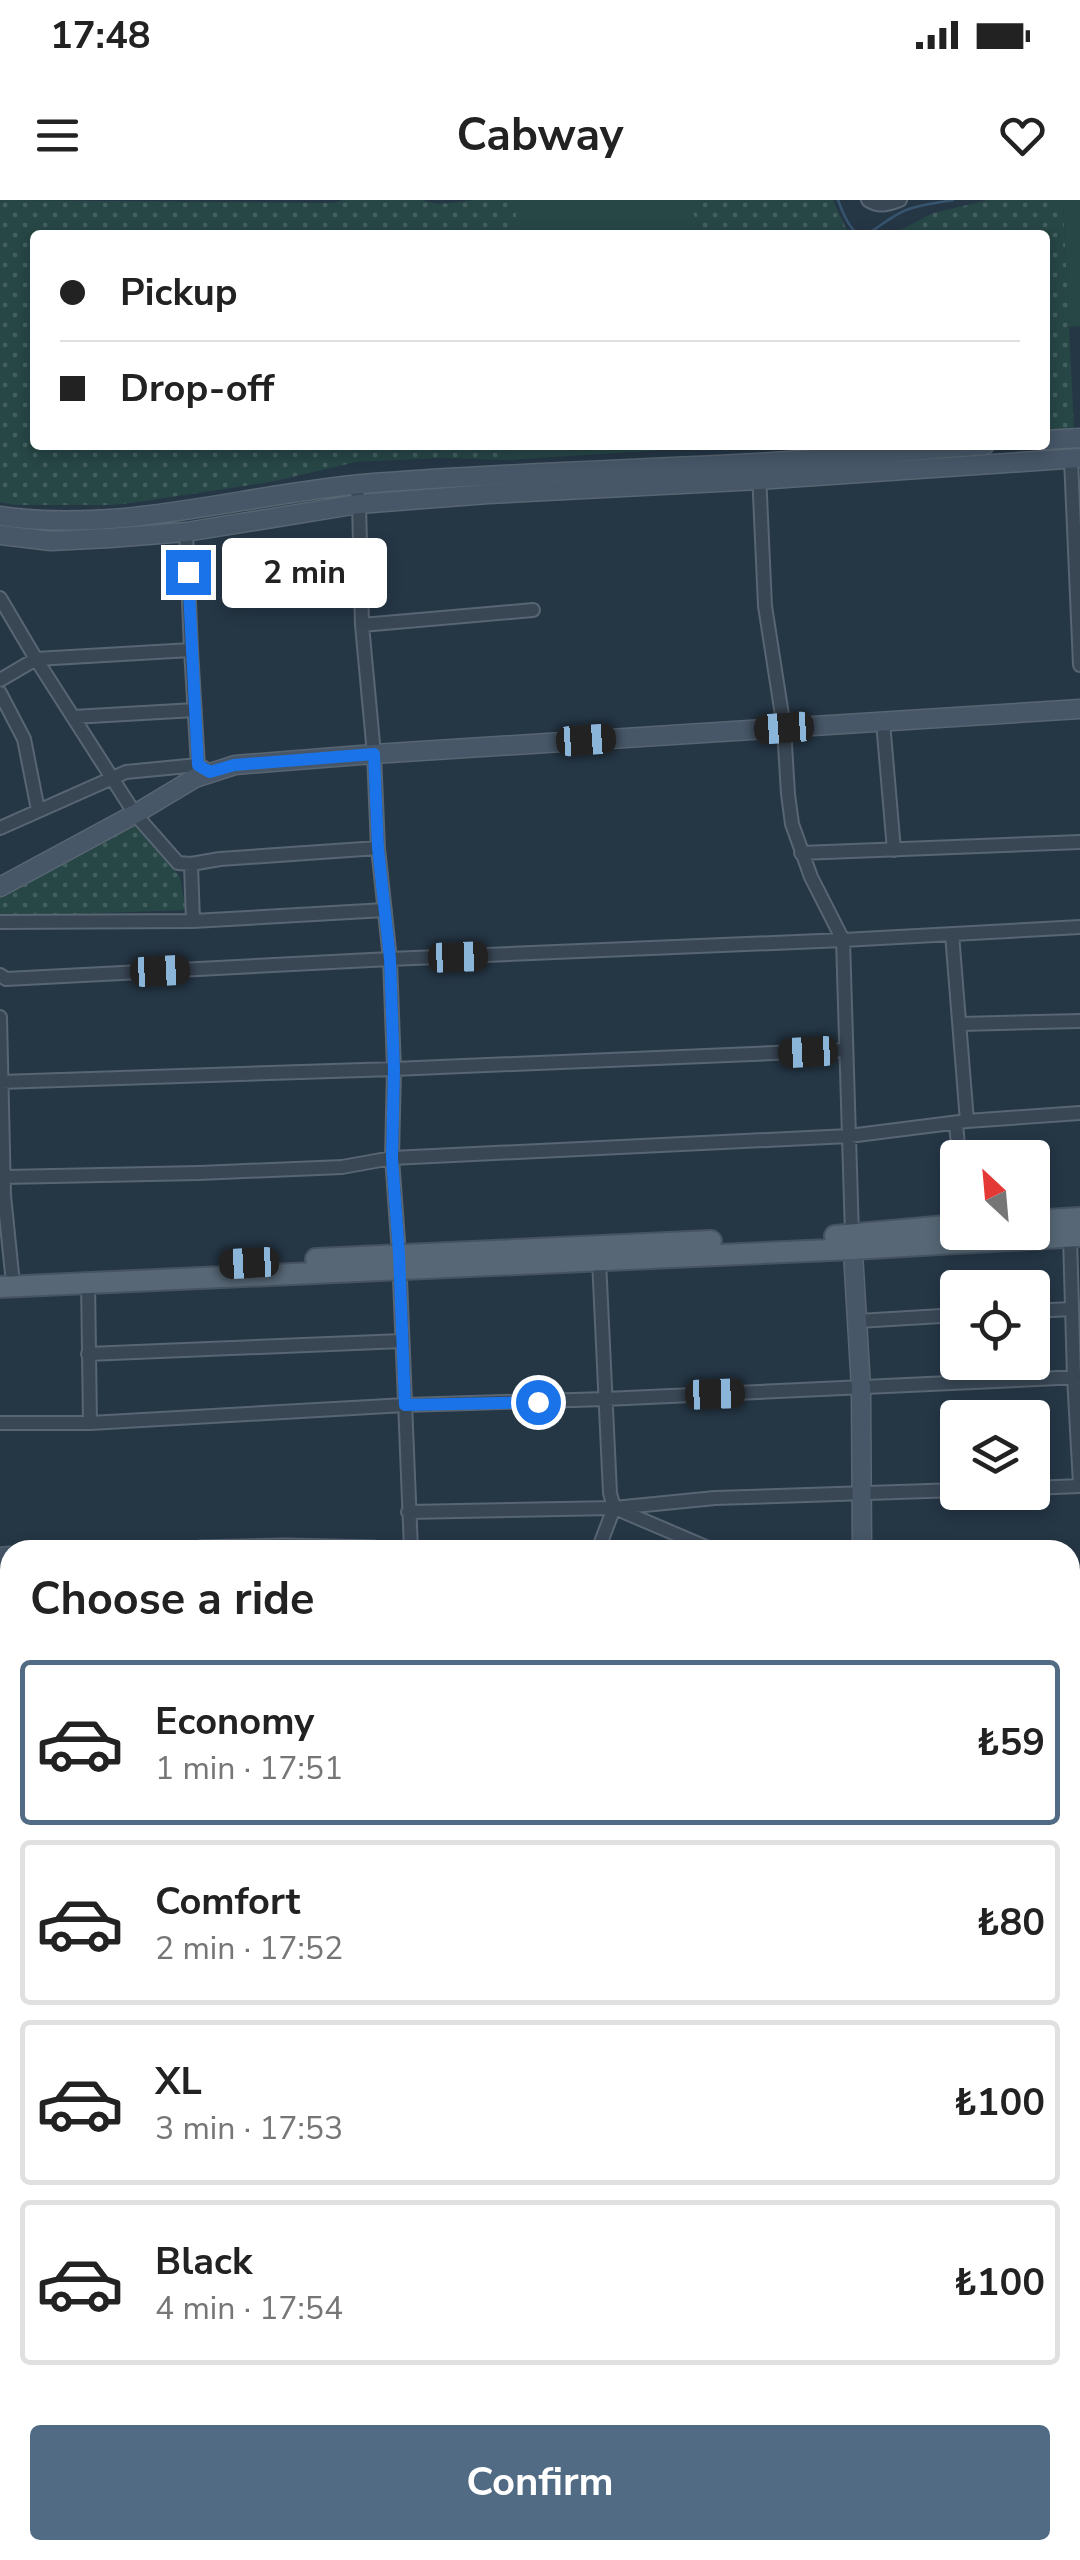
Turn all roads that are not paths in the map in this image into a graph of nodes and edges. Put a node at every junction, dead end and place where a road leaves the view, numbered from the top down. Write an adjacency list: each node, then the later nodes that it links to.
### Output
1 (868, 200): 3 (street)
2 (900, 200): 3 (street)
3 (882, 203)
4 (1080, 438): 5 (street)
5 (1050, 440)
6 (943, 450): 8 (street)
7 (1076, 459): 8 (street); 18 (street)
8 (759, 472): 9 (street); 25 (street)
9 (357, 494): 10 (street); 11 (street); 15 (street)
10 (0, 516)
11 (186, 532): 12 (street); 16 (street)
12 (0, 535)
13 (0, 598): 17 (street)
14 (533, 610): 15 (street)
15 (362, 625): 26 (street)
16 (192, 650): 17 (street); 22 (street)
17 (36, 659): 19 (street); 23 (street)
18 (1080, 665)
19 (0, 680)
20 (0, 693): 29 (street)
21 (1080, 709): 24 (street)
22 (194, 710): 23 (street); 27 (street)
23 (73, 717): 28 (street)
24 (883, 722): 25 (street); 34 (street)
25 (784, 728): 26 (street); 35 (street)
26 (374, 754): 27 (street); 33 (street)
27 (204, 768): 28 (street); 30 (street)
28 (112, 777): 29 (street); 30 (street)
29 (38, 810): 31 (street)
30 (135, 814): 36 (street); 37 (street)
31 (2, 821)
32 (1080, 842): 34 (street)
33 (378, 848): 36 (street); 38 (street)
34 (894, 850): 35 (street)
35 (801, 852): 43 (street)
36 (191, 864): 39 (street)
37 (0, 887)
38 (385, 910): 39 (street); 44 (street)
39 (194, 921): 40 (street)
40 (0, 922)
41 (1080, 927): 42 (street)
42 (952, 934): 43 (street); 48 (street)
43 (844, 940): 44 (street); 49 (street)
44 (390, 959): 45 (street); 50 (street)
45 (0, 975)
46 (0, 1016): 51 (street)
47 (1080, 1021): 48 (street)
48 (961, 1024): 53 (street)
49 (845, 1050): 50 (street); 54 (street)
50 (394, 1070): 51 (street); 56 (street)
51 (1, 1082): 57 (street)
52 (1080, 1113): 53 (street)
53 (962, 1122): 54 (street); 55 (street)
54 (849, 1136): 56 (street); 61 (street)
55 (960, 1140)
56 (392, 1158): 57 (street); 63 (street)
57 (4, 1177): 64 (street)
58 (1050, 1225): 60 (main road)
59 (940, 1228): 61 (main road)
60 (1077, 1230): 61 (main road); 66 (street)
61 (853, 1242): 62 (main road); 63 (main road); 69 (street)
62 (599, 1260): 63 (main road); 74 (street)
63 (400, 1261): 64 (main road); 65 (main road); 70 (street)
64 (4, 1278): 65 (main road)
65 (88, 1282): 71 (street)
66 (1071, 1309): 67 (street); 72 (street)
67 (1050, 1310)
68 (940, 1317): 69 (street)
69 (858, 1321): 73 (street)
70 (402, 1341): 71 (street); 75 (street)
71 (88, 1354): 77 (street)
72 (1077, 1377): 73 (street); 78 (street)
73 (861, 1388): 74 (street); 81 (street)
74 (605, 1400): 75 (street); 82 (street)
75 (405, 1405): 77 (street); 83 (street)
76 (0, 1423): 77 (street)
77 (90, 1424)
78 (1080, 1485): 79 (street)
79 (1050, 1487)
80 (940, 1491): 81 (street)
81 (862, 1493): 82 (street); 87 (street)
82 (614, 1508): 83 (street); 85 (street); 86 (street)
83 (408, 1512): 84 (street)
84 (410, 1540)
85 (602, 1540)
86 (689, 1540)
87 (862, 1540)

